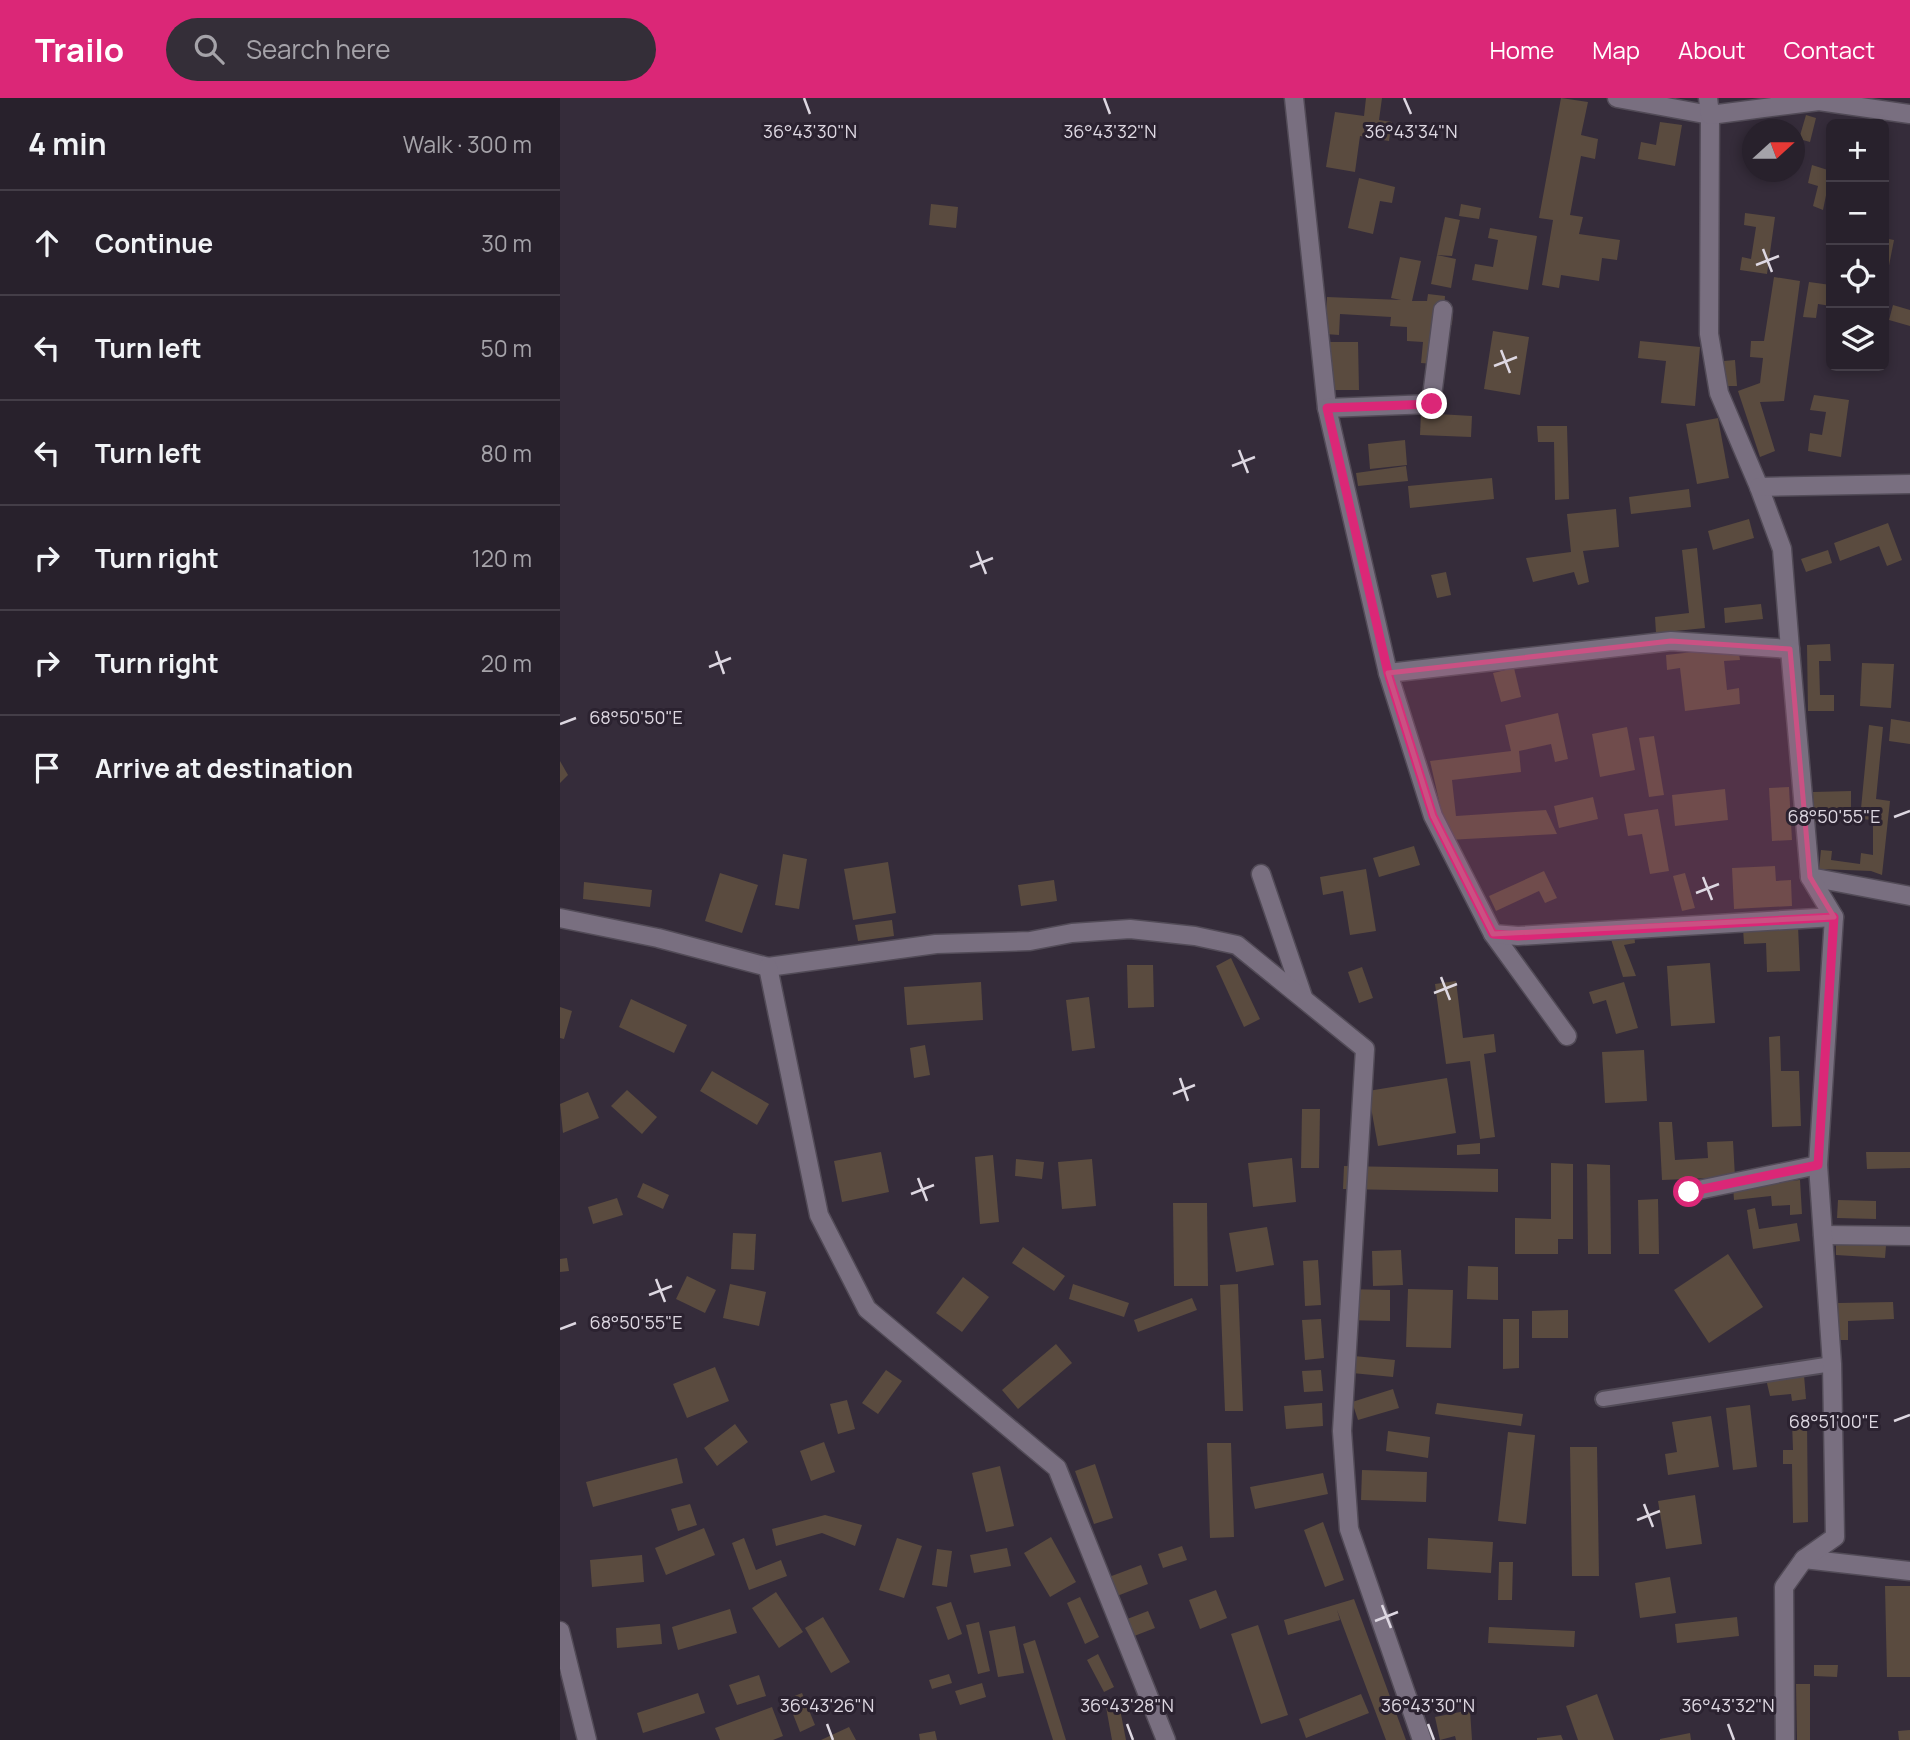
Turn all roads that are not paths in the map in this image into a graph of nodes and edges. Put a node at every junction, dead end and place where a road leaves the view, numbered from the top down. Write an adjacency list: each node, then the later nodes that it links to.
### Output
1 (1294, 98): 6 (street)
2 (1617, 98): 3 (street)
3 (1709, 106): 4 (street); 8 (street)
4 (1910, 114)
5 (1443, 310): 6 (street)
6 (1327, 408): 10 (street)
7 (1910, 484): 8 (street)
8 (1759, 487): 9 (street)
9 (1790, 649): 10 (street); 12 (street)
10 (1388, 673): 16 (street)
11 (1261, 874): 18 (street)
12 (1810, 877): 13 (street); 14 (street)
13 (1910, 896)
14 (1834, 917): 16 (street); 20 (street)
15 (560, 918): 17 (street)
16 (1493, 934): 19 (street)
17 (768, 967): 18 (street); 30 (street)
18 (1303, 997): 31 (street)
19 (1567, 1036)
20 (1818, 1165): 21 (street); 22 (street)
21 (1689, 1192)
22 (1823, 1235): 23 (street); 24 (street)
23 (1910, 1236)
24 (1832, 1364): 25 (lane); 26 (street)
25 (1603, 1399)
26 (1804, 1559): 27 (street); 32 (street)
27 (1910, 1571)
28 (560, 1630): 29 (street)
29 (587, 1740)
30 (1167, 1740)
31 (1422, 1740)
32 (1785, 1740)

